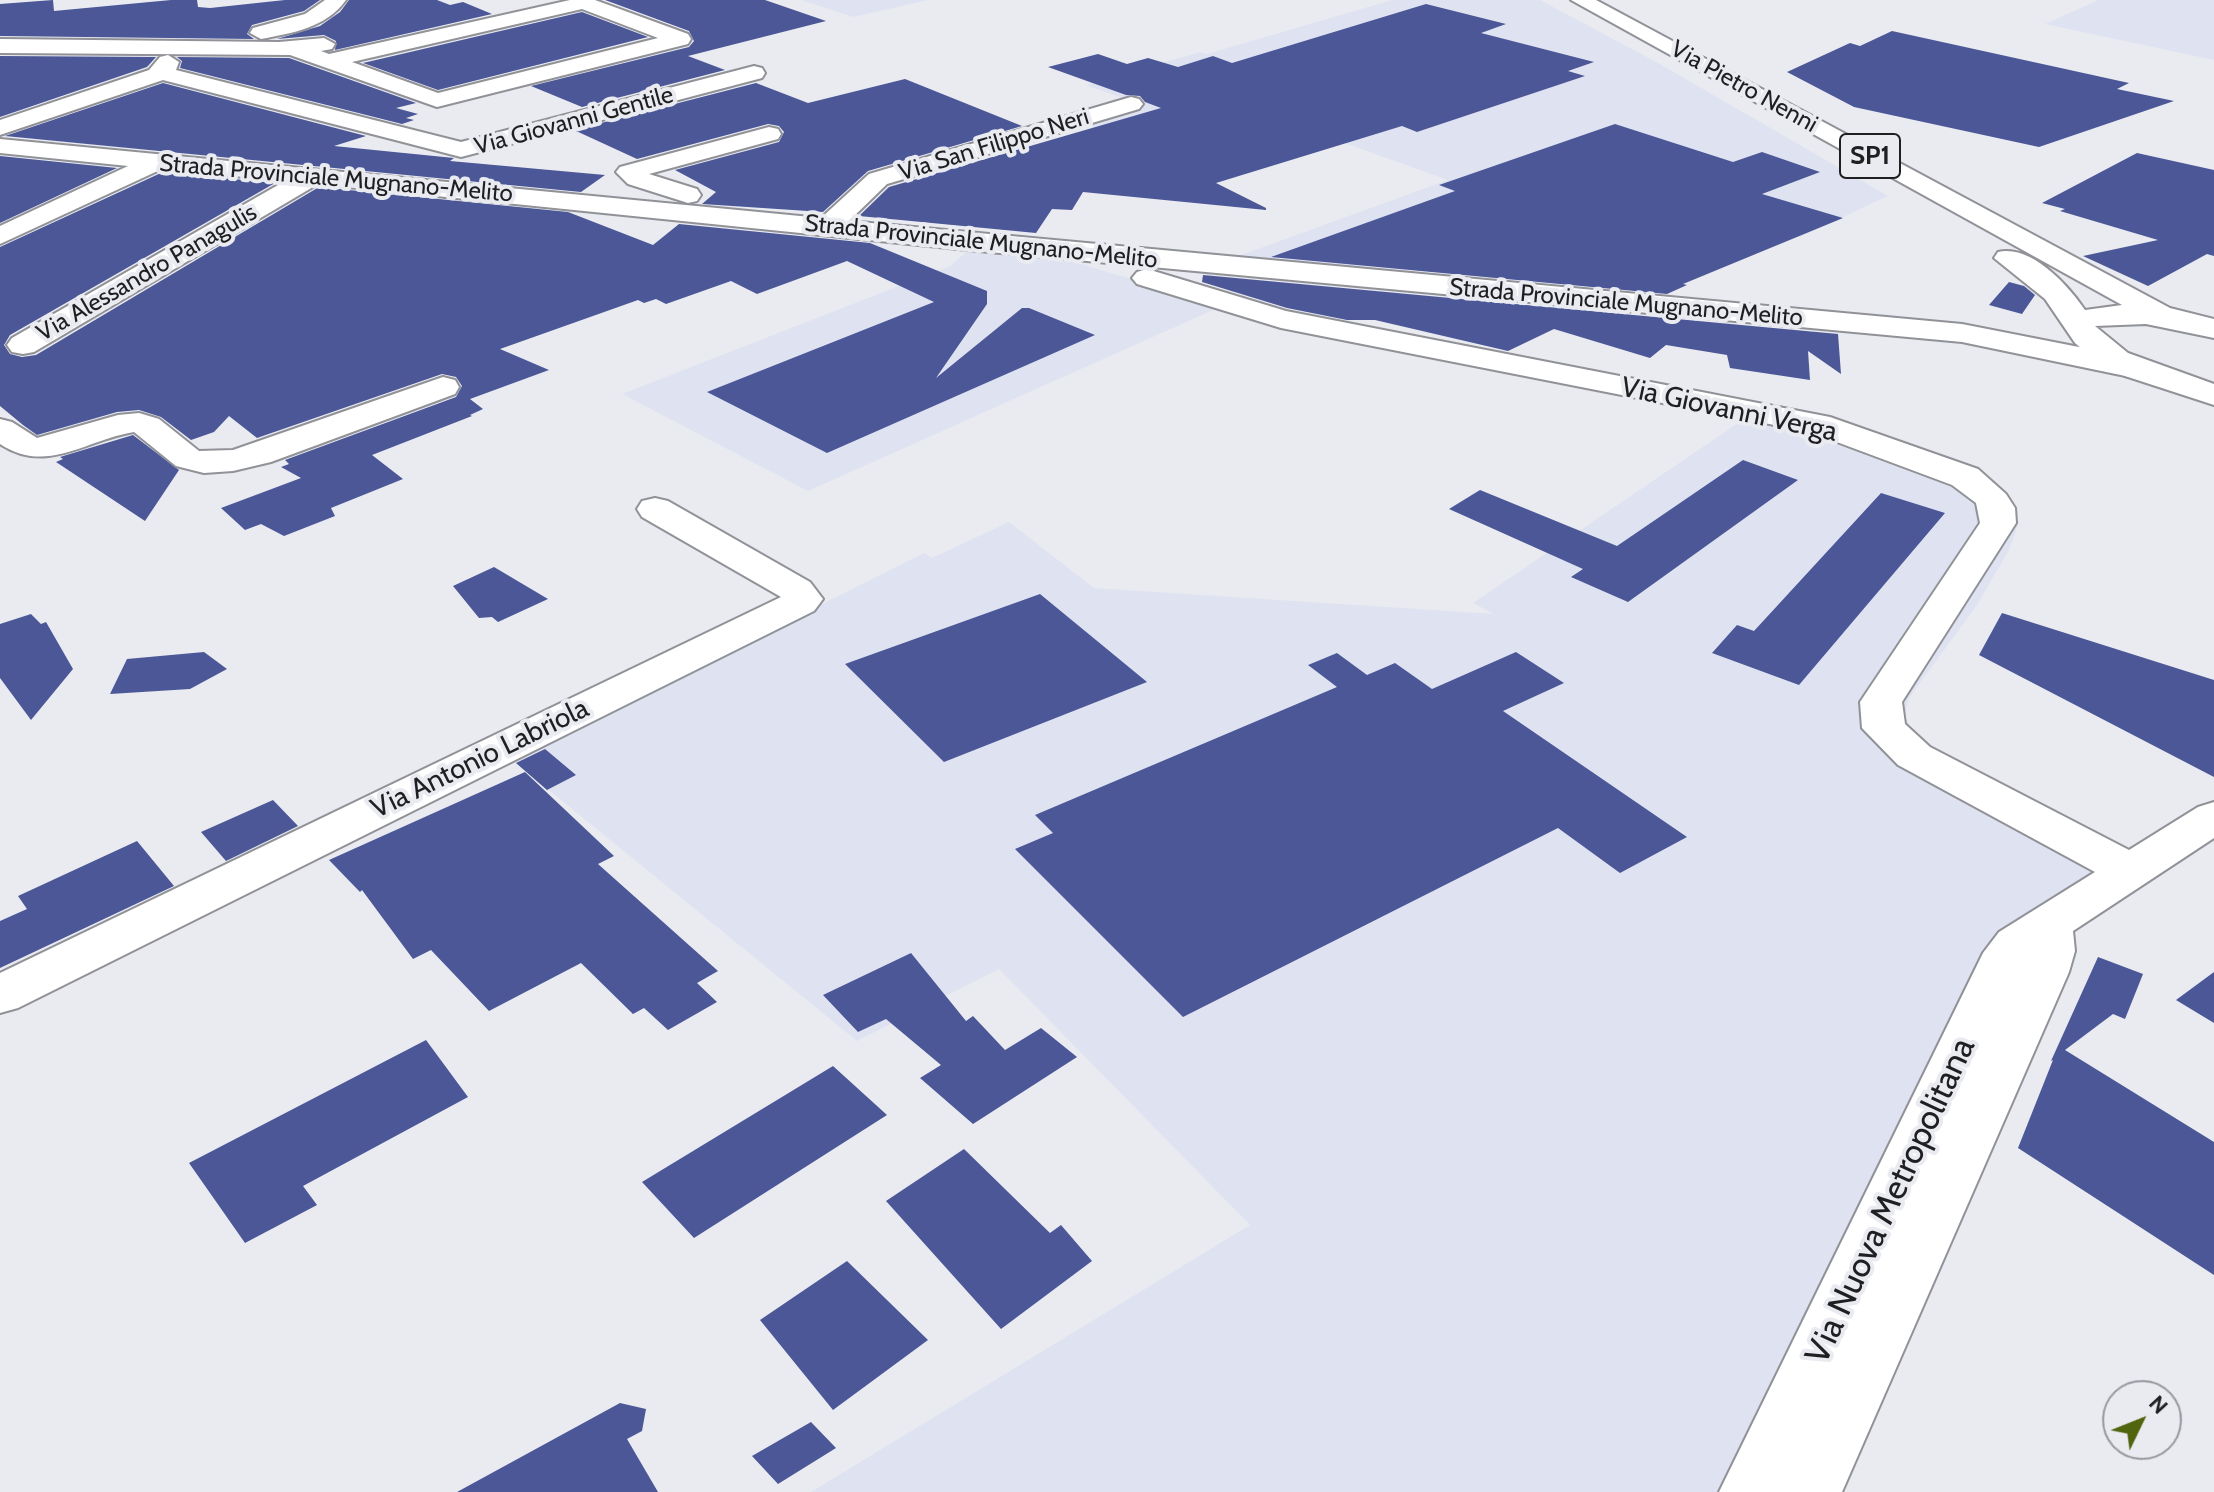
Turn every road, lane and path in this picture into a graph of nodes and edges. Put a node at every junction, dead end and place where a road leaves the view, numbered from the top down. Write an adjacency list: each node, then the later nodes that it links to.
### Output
1 (338, 0): 5 (street)
2 (1572, 4): 25 (street, Via Pietro Nenni / SP1); 26 (street, Via Pietro Nenni / SP1)
3 (472, 12): 9 (street)
4 (48, 19): 6 (street)
5 (210, 43): 8 (street); 9 (street); 11 (street)
6 (47, 45): 7 (street); 8 (street)
7 (0, 46)
8 (140, 46): 11 (street, Via Giovanni Gentile)
9 (297, 50): 10 (street)
10 (327, 61): 14 (street); 14 (street)
11 (164, 68): 13 (street, Via Giovanni Gentile); 16 (street)
12 (418, 68): 14 (street)
13 (754, 73)
14 (374, 78)
15 (1131, 104): 22 (street, Via San Filippo Neri)
16 (0, 128)
17 (769, 134): 21 (street)
18 (0, 146): 19 (street, Strada Provinciale Mugnano-Melito)
19 (156, 162): 20 (street, Strada Provinciale Mugnano-Melito); 23 (street)
20 (311, 177): 21 (street, Strada Provinciale Mugnano-Melito); 29 (street, Via Alessandro Panagulis)
21 (730, 217): 22 (street, Strada Provinciale Mugnano-Melito)
22 (827, 227): 24 (street, Strada Provinciale Mugnano-Melito)
23 (0, 236)
24 (1061, 251): 28 (street, Strada Provinciale Mugnano-Melito); 36 (street, Via Giovanni Verga)
25 (2158, 313): 26 (street, Strada Provinciale Mugnano-Melito); 27 (street)
26 (2076, 321): 28 (street, Strada Provinciale Mugnano-Melito); 30 (street, Via Pietro Nenni)
27 (2214, 329)
28 (1962, 333): 30 (street, Strada Provinciale Mugnano-Melito)
29 (23, 345)
30 (2135, 368): 32 (street)
31 (443, 387): 33 (street)
32 (2214, 395)
33 (0, 429)
34 (655, 509): 38 (street, Via Antonio Labriola)
35 (2214, 817): 36 (street, Via Nuova Metropolitana)
36 (2129, 870): 37 (street, Via Nuova Metropolitana)
37 (2047, 925): 39 (street, Via Nuova Metropolitana); 40 (street, Via Nuova Metropolitana)
38 (0, 995)
39 (1753, 1492)
40 (1808, 1492)

